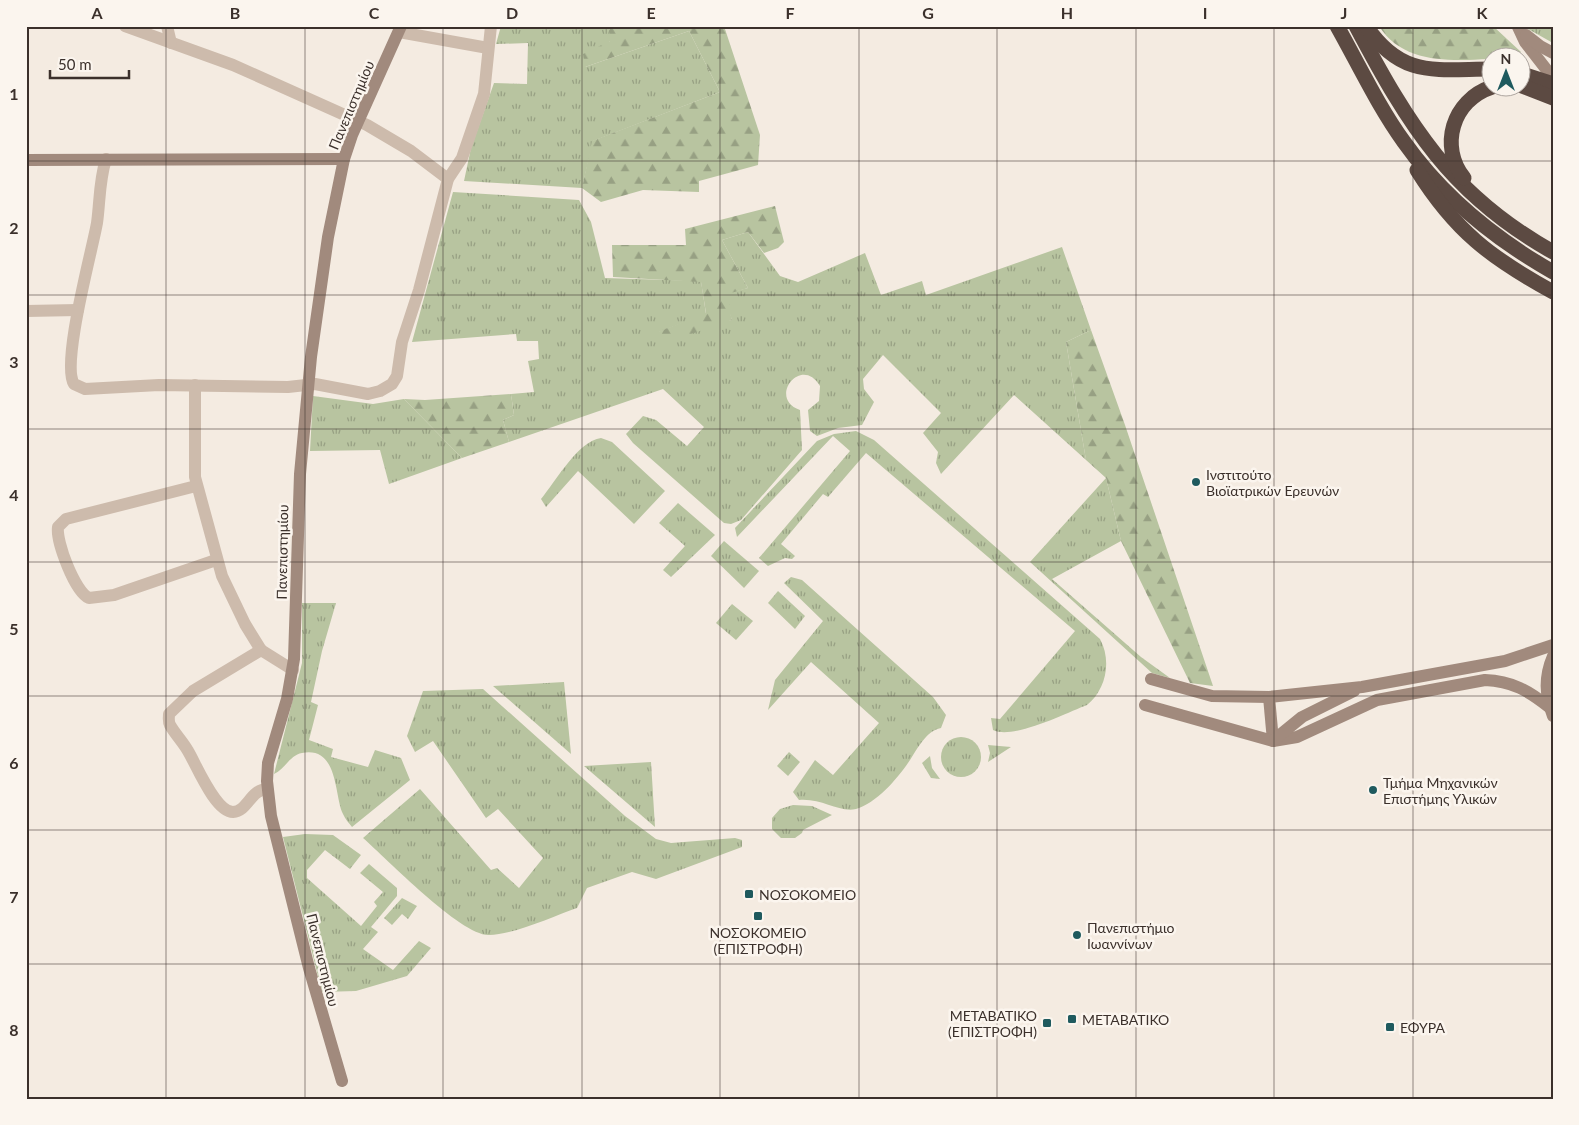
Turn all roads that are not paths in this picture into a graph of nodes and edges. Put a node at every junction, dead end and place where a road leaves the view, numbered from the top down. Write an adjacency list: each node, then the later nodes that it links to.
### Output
1 (167, 26): 9 (street)
2 (491, 26): 10 (street)
3 (1337, 26): 20 (highway)
4 (1356, 26): 25 (highway)
5 (1366, 26): 12 (highway)
6 (1517, 26): 11 (street); 14 (street)
7 (130, 27): 9 (street)
8 (400, 29): 10 (street); 19 (street, Πανεπιστημίου)
9 (171, 43): 19 (street)
10 (488, 48): 24 (street)
11 (1553, 53)
12 (1482, 69)
13 (1532, 77): 15 (highway)
14 (1553, 78)
15 (1553, 84)
16 (1532, 90): 18 (highway)
17 (1482, 91): 25 (highway)
18 (1553, 98)
19 (358, 122): 22 (street, Πανεπιστημίου); 24 (street)
20 (1405, 144): 27 (highway); 28 (highway)
21 (106, 159): 22 (street); 23 (street); 29 (street)
22 (344, 159): 31 (street, Πανεπιστημίου)
23 (26, 160)
24 (448, 179): 31 (street)
25 (1478, 200): 26 (highway)
26 (1553, 252)
27 (1553, 272)
28 (1553, 292)
29 (78, 310): 30 (street); 32 (street)
30 (26, 311)
31 (308, 384): 32 (street); 38 (street, Πανεπιστημίου)
32 (195, 385): 33 (street)
33 (196, 486): 34 (street); 34 (street)
34 (216, 560): 36 (street)
35 (1553, 645): 40 (street)
36 (261, 650): 38 (street); 45 (street)
37 (1553, 656): 43 (street)
38 (293, 670): 45 (street, Πανεπιστημίου)
39 (1151, 679): 41 (street)
40 (1362, 687): 41 (street); 44 (street)
41 (1269, 697): 44 (street)
42 (1145, 705): 44 (street)
43 (1551, 711): 44 (street)
44 (1273, 741)
45 (266, 789): 46 (street, Πανεπιστημίου)
46 (342, 1081)

